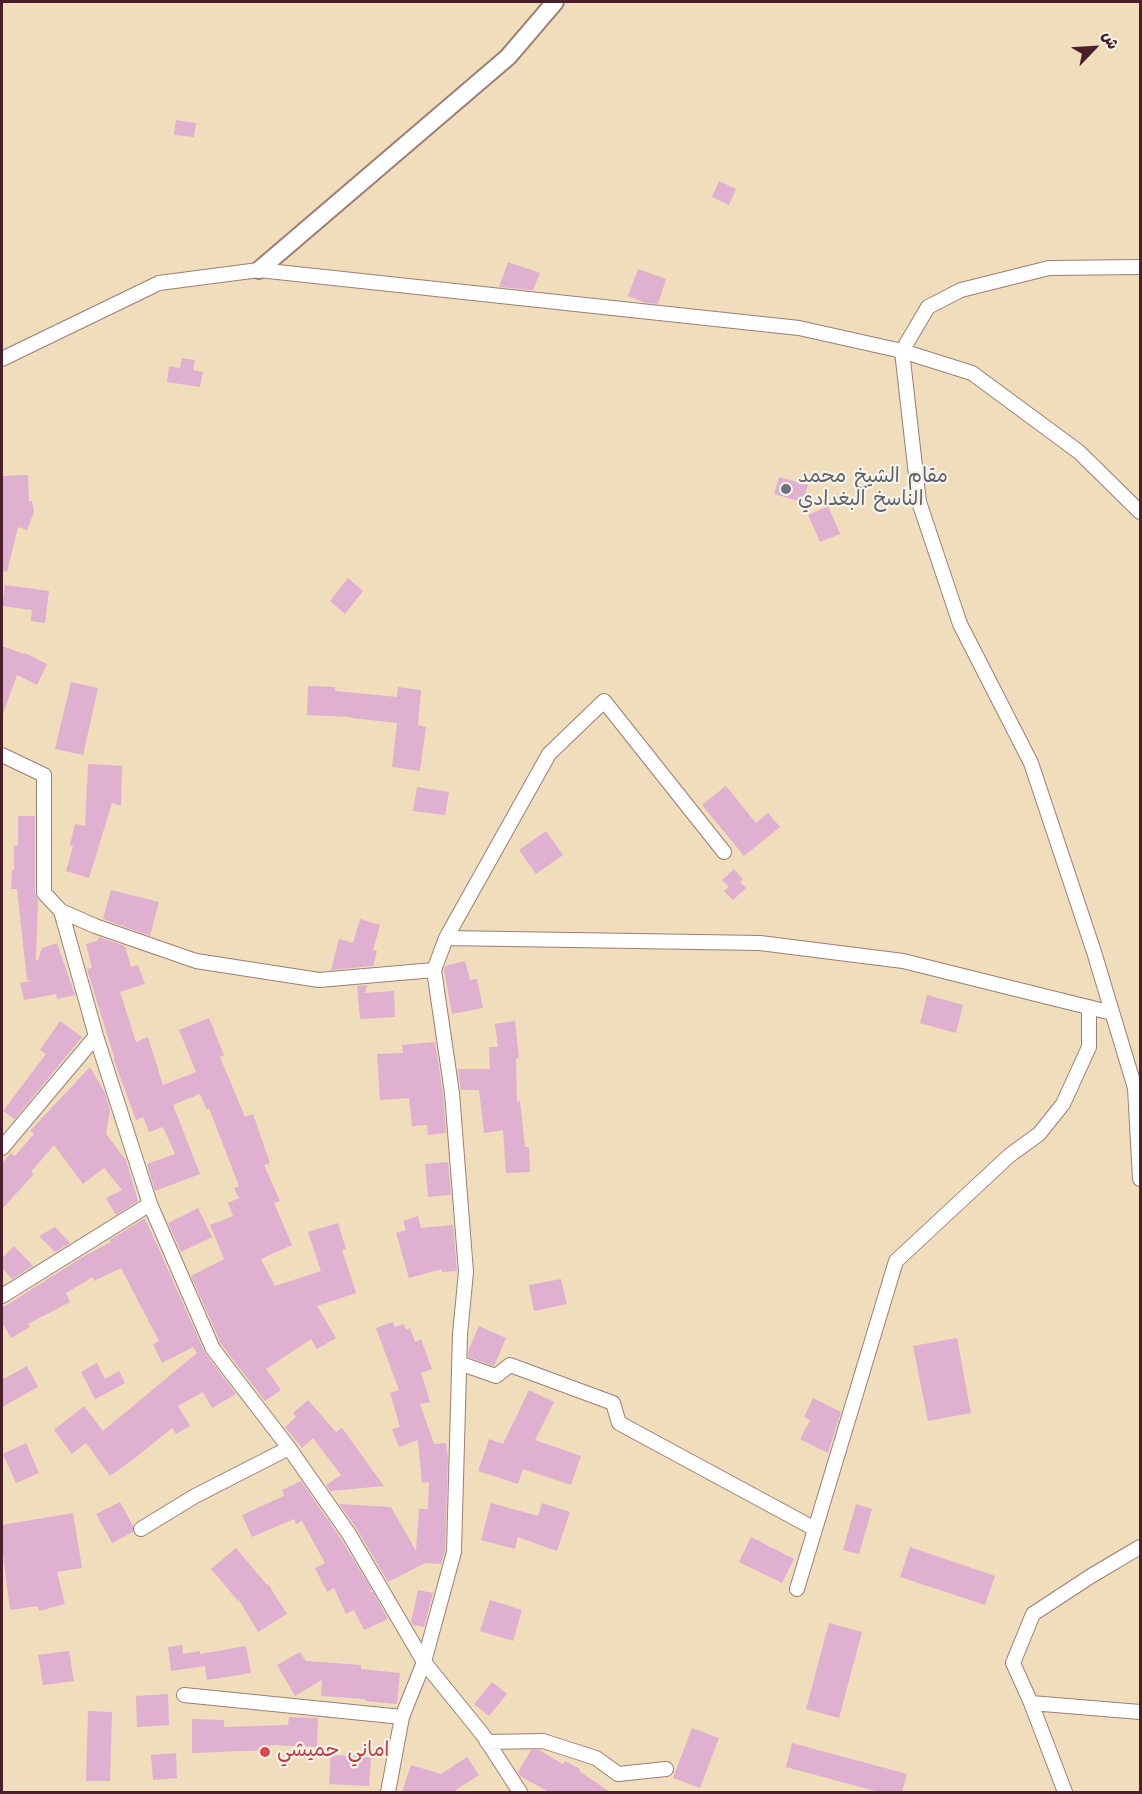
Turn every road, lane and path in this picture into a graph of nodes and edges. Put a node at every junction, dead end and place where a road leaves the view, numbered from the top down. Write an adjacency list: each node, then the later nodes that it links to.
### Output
1 (555, 2): 3 (street)
2 (1140, 267): 4 (street)
3 (259, 270): 4 (street); 5 (street)
4 (902, 351): 6 (street); 13 (street)
5 (2, 359)
6 (1140, 512)
7 (2, 755): 9 (street)
8 (724, 852): 10 (street)
9 (62, 912): 11 (street); 14 (street)
10 (446, 938): 11 (street); 12 (street)
11 (434, 970): 19 (street)
12 (1089, 1007): 13 (street); 22 (street)
13 (1112, 1013): 16 (street)
14 (96, 1036): 15 (street); 17 (street)
15 (2, 1148)
16 (1140, 1179)
17 (150, 1204): 18 (street); 20 (street)
18 (2, 1296)
19 (459, 1363): 22 (street); 25 (street)
20 (289, 1448): 21 (street); 25 (street)
21 (141, 1529)
22 (815, 1529): 24 (street)
23 (1140, 1547): 27 (street)
24 (797, 1589)
25 (424, 1662): 29 (street); 30 (street)
26 (184, 1695): 29 (street)
27 (1031, 1703): 28 (street); 34 (street)
28 (1140, 1712)
29 (402, 1717): 32 (street)
30 (487, 1742): 31 (street); 33 (street)
31 (666, 1769)
32 (388, 1792)
33 (520, 1792)
34 (1065, 1792)

